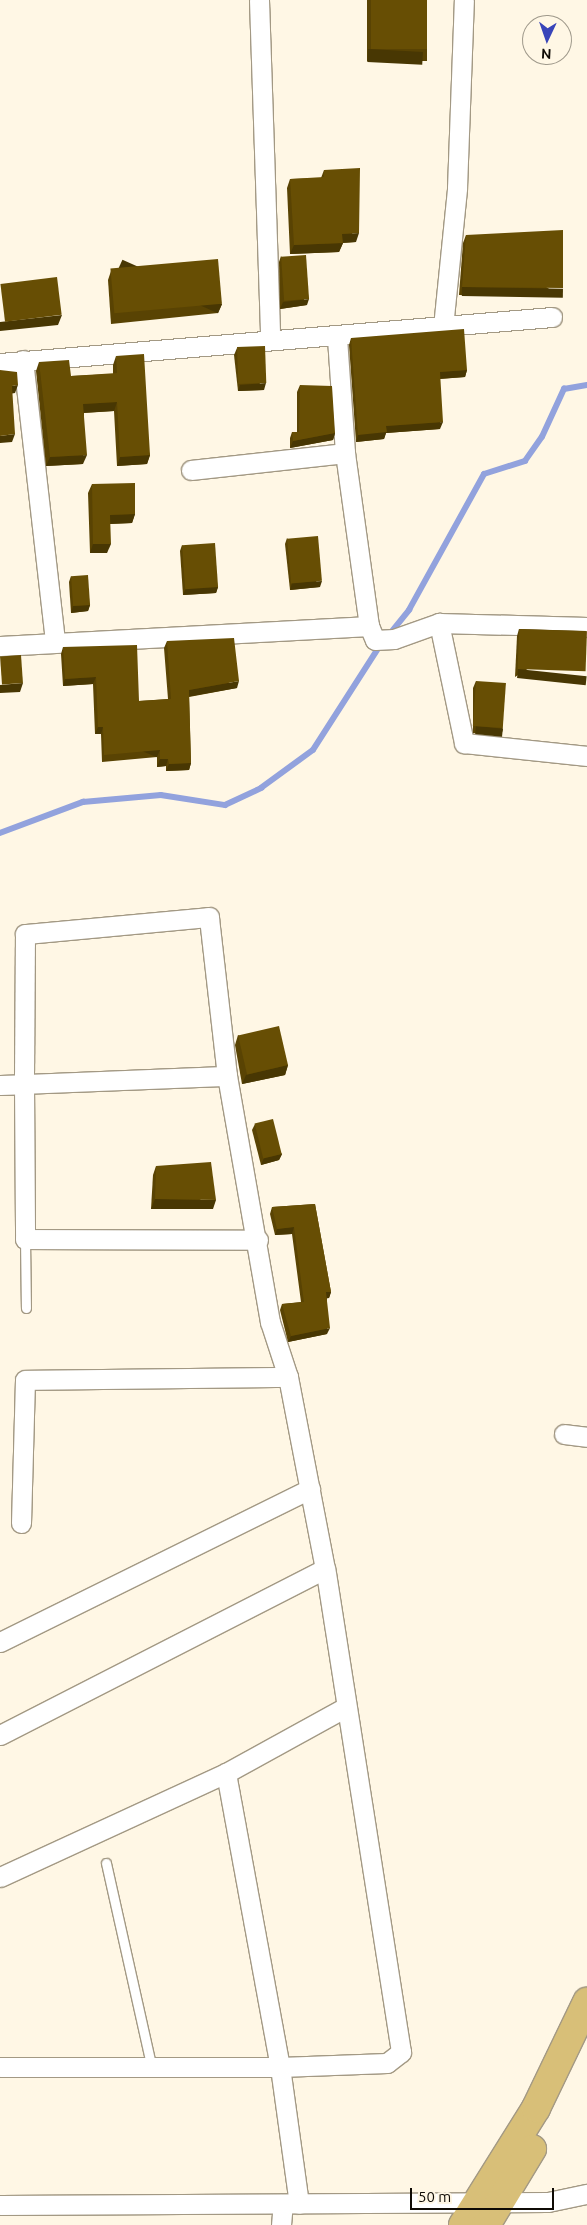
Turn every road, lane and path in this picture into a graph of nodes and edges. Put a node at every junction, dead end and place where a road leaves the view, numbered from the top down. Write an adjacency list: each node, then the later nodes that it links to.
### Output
1 (259, 0): 5 (street)
2 (464, 0): 4 (street)
3 (552, 317): 4 (street)
4 (443, 327): 6 (street)
5 (270, 338): 6 (street); 7 (street)
6 (337, 338): 9 (street)
7 (23, 360): 8 (street); 14 (street)
8 (0, 363)
9 (345, 453): 10 (street); 13 (street)
10 (191, 470)
11 (439, 624): 12 (street); 13 (street); 16 (street)
12 (587, 627)
13 (372, 633): 14 (street)
14 (55, 640): 15 (street)
15 (0, 646)
16 (587, 756)
17 (227, 1076): 18 (street); 18 (street); 21 (street)
18 (24, 1084): 19 (street); 20 (street)
19 (0, 1085)
20 (25, 1239): 21 (street); 22 (lane)
21 (258, 1240): 23 (street)
22 (26, 1308)
23 (288, 1377): 26 (street); 27 (street)
24 (564, 1434): 25 (street)
25 (587, 1437)
26 (310, 1489): 28 (street); 29 (street)
27 (21, 1522)
28 (325, 1569): 30 (street); 31 (street)
29 (0, 1642)
30 (346, 1707): 32 (street); 39 (street)
31 (0, 1735)
32 (226, 1773): 34 (street); 39 (street)
33 (106, 1863): 37 (lane)
34 (0, 1877)
35 (587, 2002): 43 (main road)
36 (587, 2044): 43 (main road)
37 (150, 2064): 38 (street); 39 (street)
38 (0, 2067)
39 (280, 2067): 41 (street)
40 (587, 2194): 43 (street)
41 (291, 2204): 42 (street); 43 (street); 44 (street)
42 (0, 2205)
43 (489, 2210): 45 (main road)
44 (280, 2225)
45 (463, 2225)

